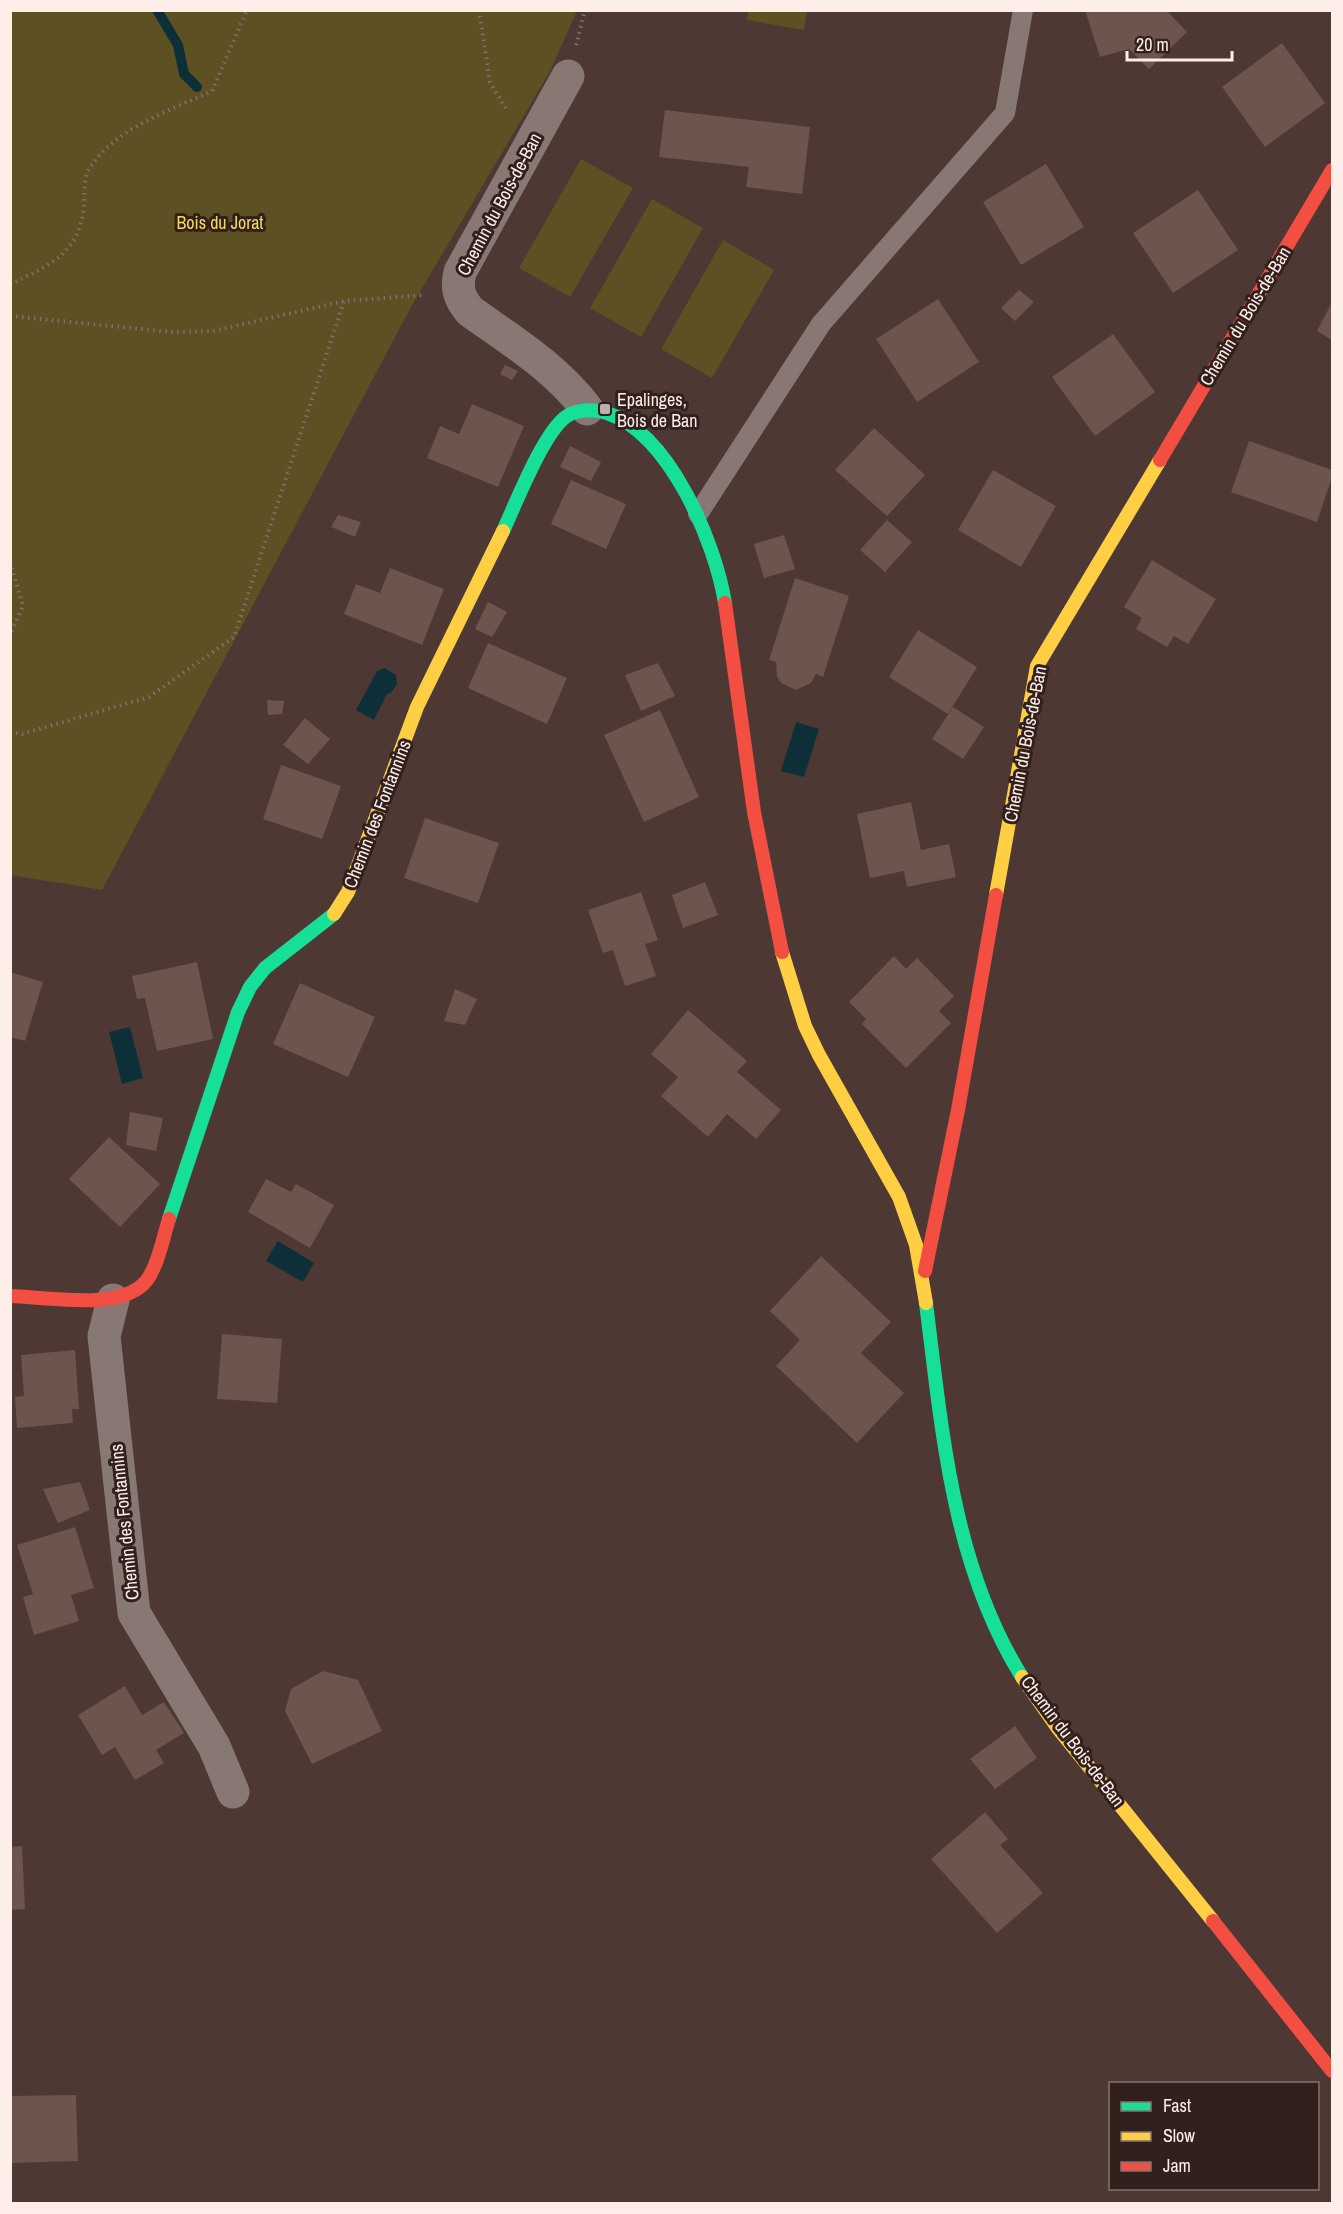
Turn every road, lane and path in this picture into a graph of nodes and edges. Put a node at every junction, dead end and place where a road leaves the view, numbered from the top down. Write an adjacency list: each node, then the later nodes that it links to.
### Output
1 (247, 10): 7 (path)
2 (479, 10): 5 (path)
3 (1023, 10): 12 (lane)
4 (568, 76): 5 (street, Chemin du Bois-de-Ban)
5 (529, 146): 8 (street, Chemin du Bois-de-Ban)
6 (1332, 170): 16 (street, Chemin du Bois-de-Ban)
7 (10, 284)
8 (458, 293): 9 (path); 11 (street, Chemin du Bois-de-Ban)
9 (344, 301): 10 (path); 15 (path)
10 (10, 316)
11 (587, 409): 12 (street, Chemin du Bois-de-Ban); 18 (street, Chemin des Fontannins)
12 (698, 514): 16 (street, Chemin du Bois-de-Ban)
13 (10, 562): 14 (path)
14 (10, 635)
15 (10, 732)
16 (923, 1282): 20 (street, Chemin du Bois-de-Ban)
17 (10, 1296): 18 (street, Chemin des Fontannins)
18 (113, 1300): 19 (street, Chemin des Fontannins)
19 (233, 1792)
20 (1332, 2071)

